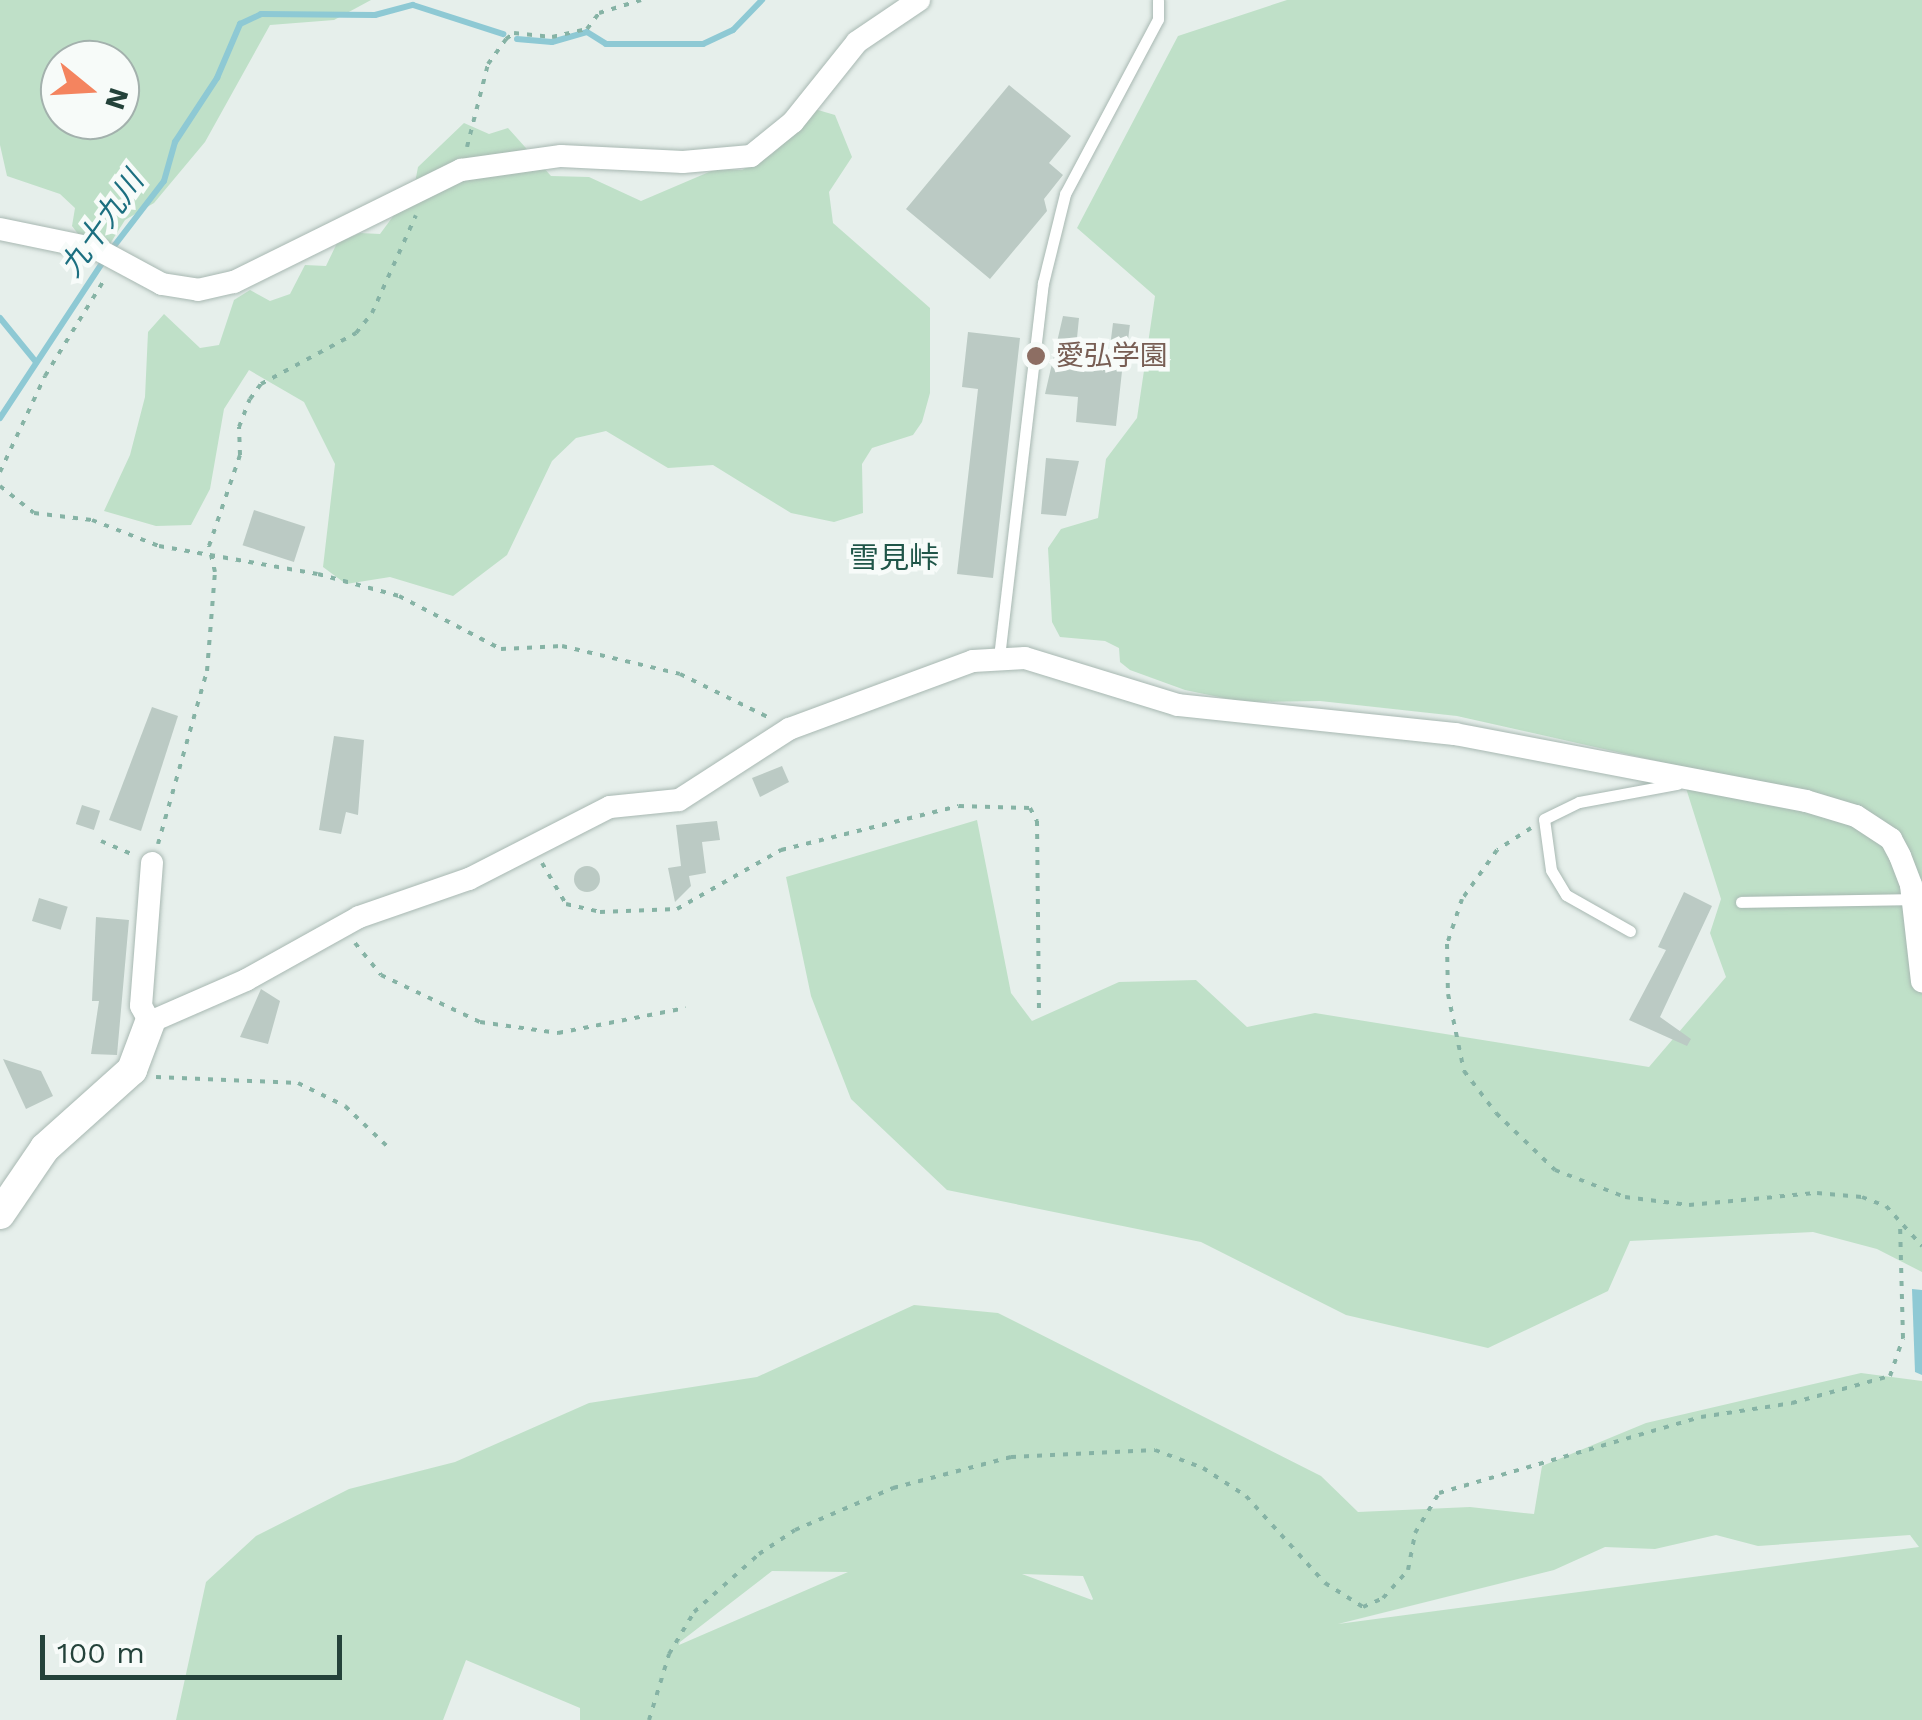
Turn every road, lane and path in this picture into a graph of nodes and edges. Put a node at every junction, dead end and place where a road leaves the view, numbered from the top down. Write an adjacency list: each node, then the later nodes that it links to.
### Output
1 (641, 0): 4 (path)
2 (919, 0): 4 (street)
3 (1158, 0): 10 (lane)
4 (438, 182): 6 (street); 9 (path)
5 (0, 229): 6 (street)
6 (113, 256): 7 (path)
7 (0, 472)
8 (0, 486): 9 (path)
9 (211, 554): 11 (path); 16 (path)
10 (999, 657): 11 (street); 12 (street)
11 (783, 732): 15 (street)
12 (1701, 780): 13 (lane); 17 (street)
13 (1544, 819): 20 (lane); 28 (path)
14 (101, 841): 16 (path)
15 (534, 844): 19 (street); 23 (path)
16 (152, 862): 24 (street)
17 (1914, 899): 18 (lane); 21 (street)
18 (1741, 902)
19 (342, 926): 22 (path); 24 (street)
20 (1630, 931)
21 (1922, 981)
22 (686, 1008)
23 (1039, 1008)
24 (150, 1022): 25 (street)
25 (132, 1070): 26 (path); 27 (street)
26 (389, 1148)
27 (0, 1214)
28 (1900, 1224): 29 (path); 30 (path)
29 (1922, 1246)
30 (648, 1720)

